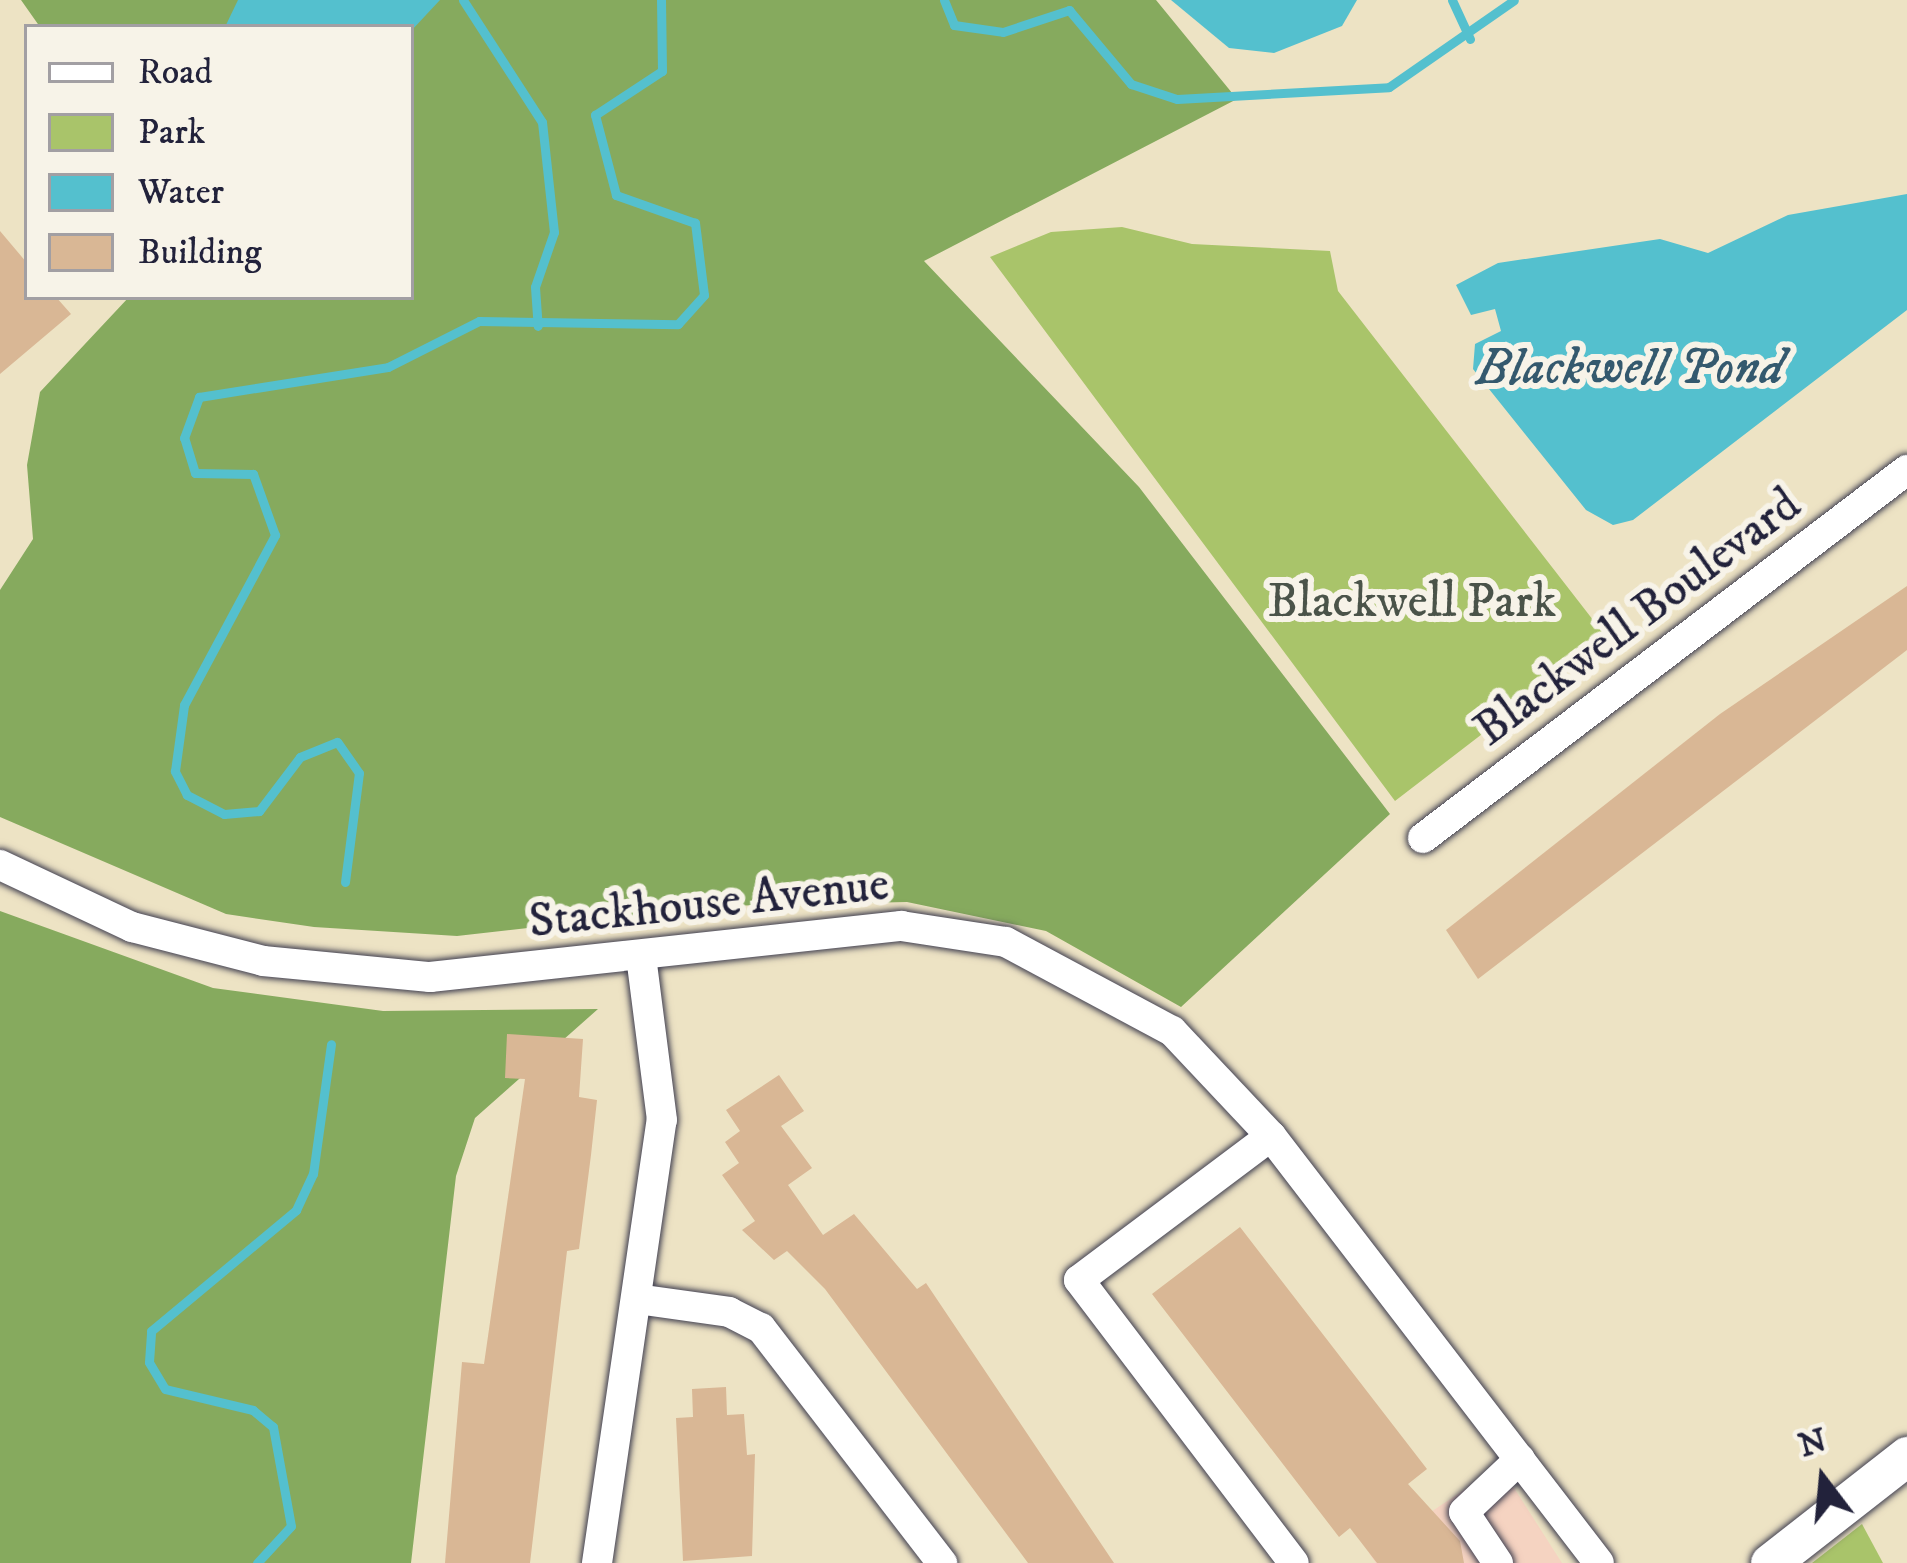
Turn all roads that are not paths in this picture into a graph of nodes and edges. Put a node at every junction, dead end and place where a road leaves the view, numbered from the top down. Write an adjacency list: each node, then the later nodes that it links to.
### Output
1 (1907, 470): 2 (street, Blackwell Boulevard)
2 (1424, 838)
3 (0, 865): 4 (street, Stackhouse Avenue)
4 (641, 956): 5 (street, Stackhouse Avenue); 6 (street)
5 (1271, 1136): 8 (street, Stackhouse Avenue); 11 (street)
6 (637, 1299): 9 (street); 10 (street)
7 (1907, 1456): 14 (main road)
8 (1520, 1459): 12 (street); 13 (street, Stackhouse Avenue)
9 (597, 1563)
10 (942, 1563)
11 (1294, 1563)
12 (1498, 1563)
13 (1599, 1563)
14 (1770, 1563)

